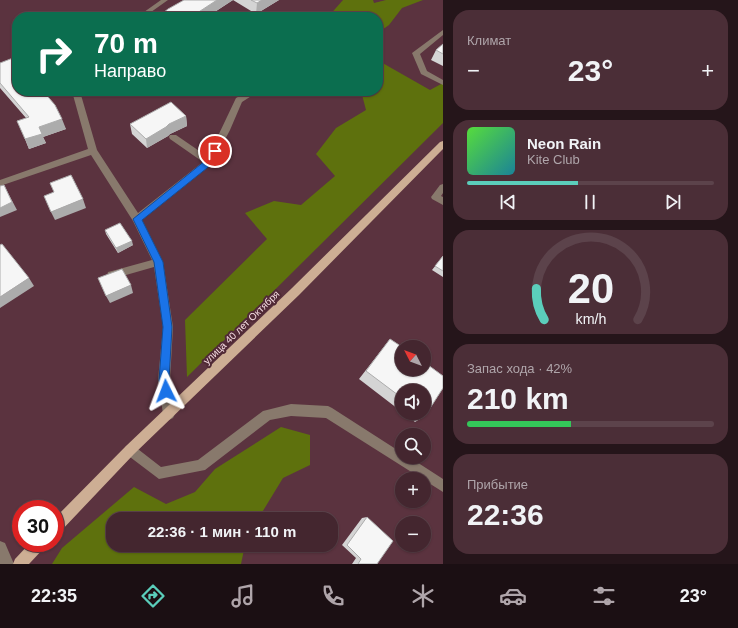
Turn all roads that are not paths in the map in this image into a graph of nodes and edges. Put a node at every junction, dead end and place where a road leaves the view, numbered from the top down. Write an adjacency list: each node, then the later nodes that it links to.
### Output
1 (165, 0): 2 (street)
2 (147, 12)
3 (443, 32): 4 (street)
4 (443, 83)
5 (77, 96): 9 (street)
6 (246, 96): 10 (street)
7 (174, 137): 10 (street)
8 (443, 144): 17 (main road, улица 40 лет Октября)
9 (93, 151): 11 (street); 14 (street)
10 (209, 162): 14 (street)
11 (0, 183)
12 (443, 187): 13 (street)
13 (439, 199)
14 (137, 219): 15 (street)
15 (158, 262): 16 (street); 17 (street)
16 (99, 278)
17 (169, 414): 18 (main road, улица 40 лет Октября)
18 (130, 450): 19 (street); 20 (main road, улица 40 лет Октября)
19 (443, 486)
20 (64, 518)
21 (0, 548): 23 (street)
22 (31, 552): 24 (main road)
23 (7, 564)
24 (20, 564)

